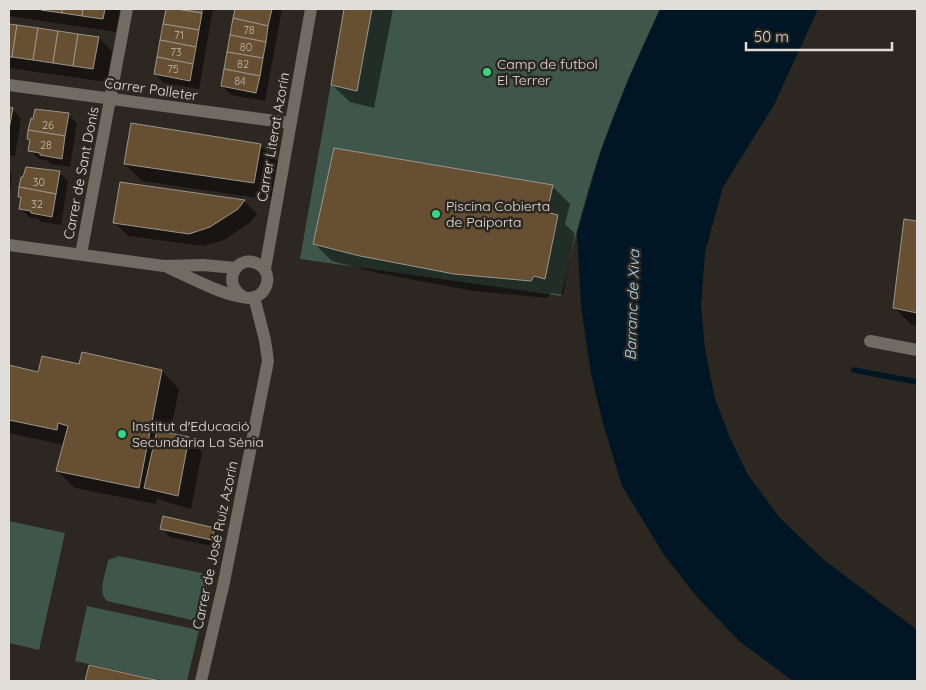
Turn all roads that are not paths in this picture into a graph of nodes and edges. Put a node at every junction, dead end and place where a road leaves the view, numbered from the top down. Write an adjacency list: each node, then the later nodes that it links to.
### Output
1 (127, 9): 4 (street, Carrer de Sant Donís)
2 (311, 9): 5 (street, Carrer Literat Azorín)
3 (9, 85): 4 (street, Carrer Palleter)
4 (110, 98): 5 (street, Carrer Palleter); 7 (street, Carrer de Sant Donís)
5 (290, 122): 10 (street, Carrer Literat Azorín)
6 (9, 245): 7 (street)
7 (81, 254): 8 (street)
8 (164, 266): 9 (street); 11 (street)
9 (236, 268): 10 (street); 11 (street)
10 (265, 269): 11 (street)
11 (248, 297): 14 (street, Carrer de José Ruiz Azorín)
12 (870, 341): 13 (street)
13 (917, 350)
14 (201, 681)

